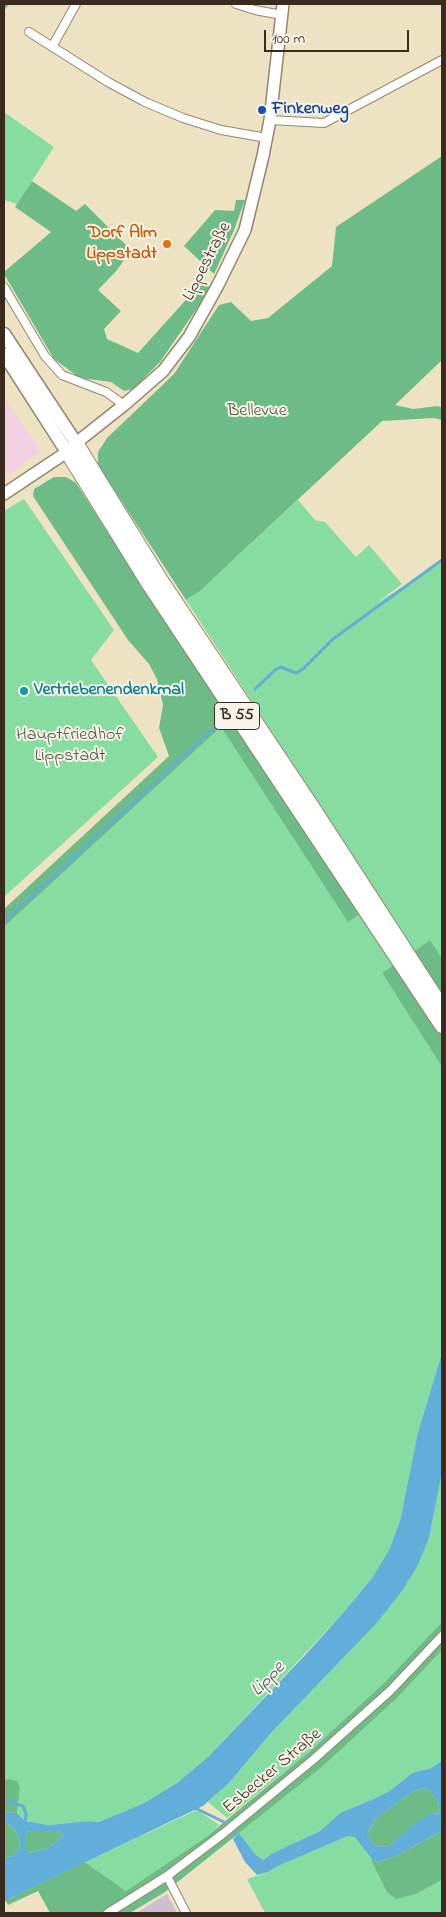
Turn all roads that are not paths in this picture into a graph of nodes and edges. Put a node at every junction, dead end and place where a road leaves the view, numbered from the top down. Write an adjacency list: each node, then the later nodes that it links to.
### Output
1 (76, 4): 5 (street)
2 (236, 4): 3 (street)
3 (282, 9): 7 (main road, Lippestraße)
4 (30, 32): 5 (street)
5 (52, 47): 8 (street)
6 (442, 60): 7 (street)
7 (270, 120): 8 (main road, Lippestraße)
8 (267, 138): 12 (main road, Lippestraße)
9 (4, 287): 12 (street)
10 (4, 334): 13 (main road, B 55)
11 (4, 354): 13 (main road, B 55)
12 (124, 405): 13 (main road, Lippestraße)
13 (71, 448): 14 (main road, Lippestraße); 15 (highway, B 55)
14 (4, 494)
15 (408, 965): 16 (highway, B 55); 17 (highway, B 55)
16 (442, 1007)
17 (442, 1026)
18 (442, 1636): 19 (street, Esbecker Straße)
19 (167, 1876): 20 (street, Esbecker Straße); 21 (street)
20 (108, 1913)
21 (186, 1913)

